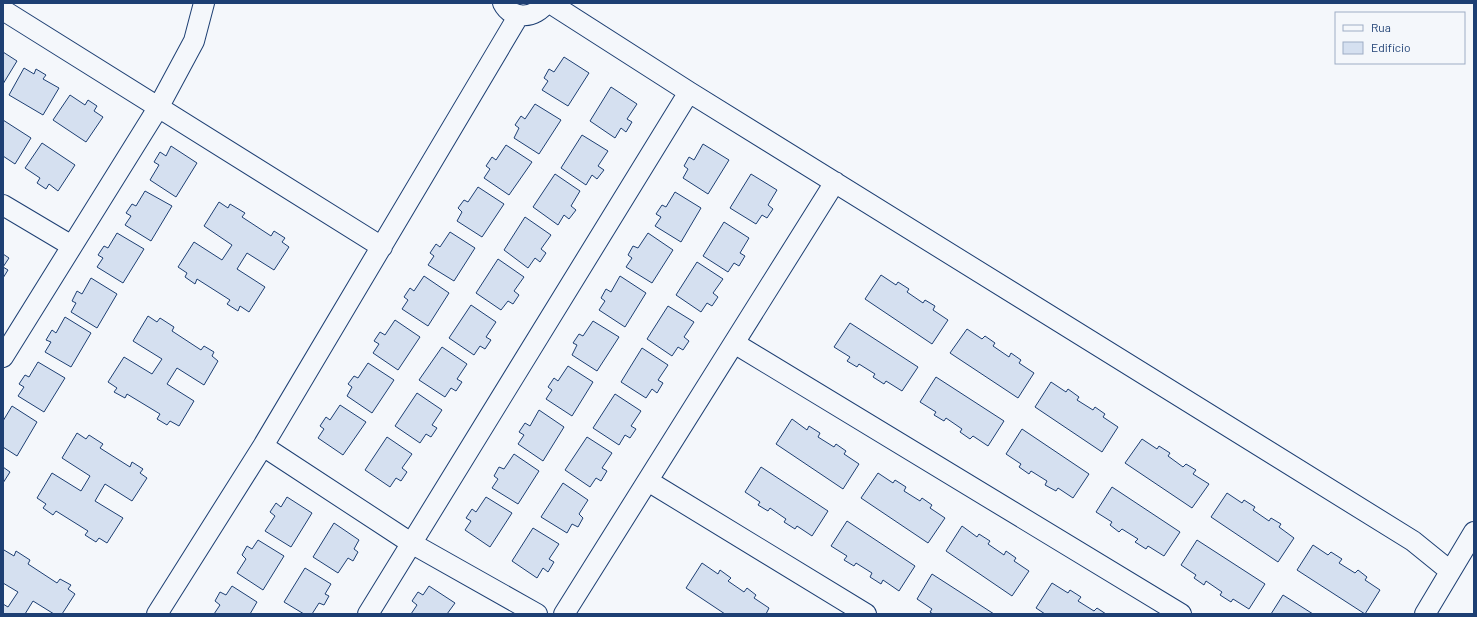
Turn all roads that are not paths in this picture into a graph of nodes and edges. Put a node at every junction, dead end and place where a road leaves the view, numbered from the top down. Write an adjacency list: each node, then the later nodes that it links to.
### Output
1 (204, 3): 8 (street)
2 (503, 3): 6 (street)
3 (546, 3): 6 (street)
4 (550, 3): 7 (street)
5 (3, 10): 8 (street)
6 (519, 15): 12 (street)
7 (689, 92): 9 (street); 18 (street)
8 (158, 108): 11 (street); 12 (street)
9 (835, 182): 13 (street); 19 (street)
10 (3, 205): 11 (street)
11 (72, 246): 14 (street)
12 (382, 247): 15 (street)
13 (734, 342): 16 (street); 25 (street)
14 (3, 357)
15 (263, 446): 18 (street); 20 (street)
16 (648, 481): 23 (street); 24 (street)
17 (1474, 532): 19 (street)
18 (412, 543): 21 (street); 22 (street)
19 (1450, 571): 26 (street)
20 (157, 614)
21 (368, 614)
22 (538, 614)
23 (564, 614)
24 (866, 614)
25 (1181, 614)
26 (1425, 614)

